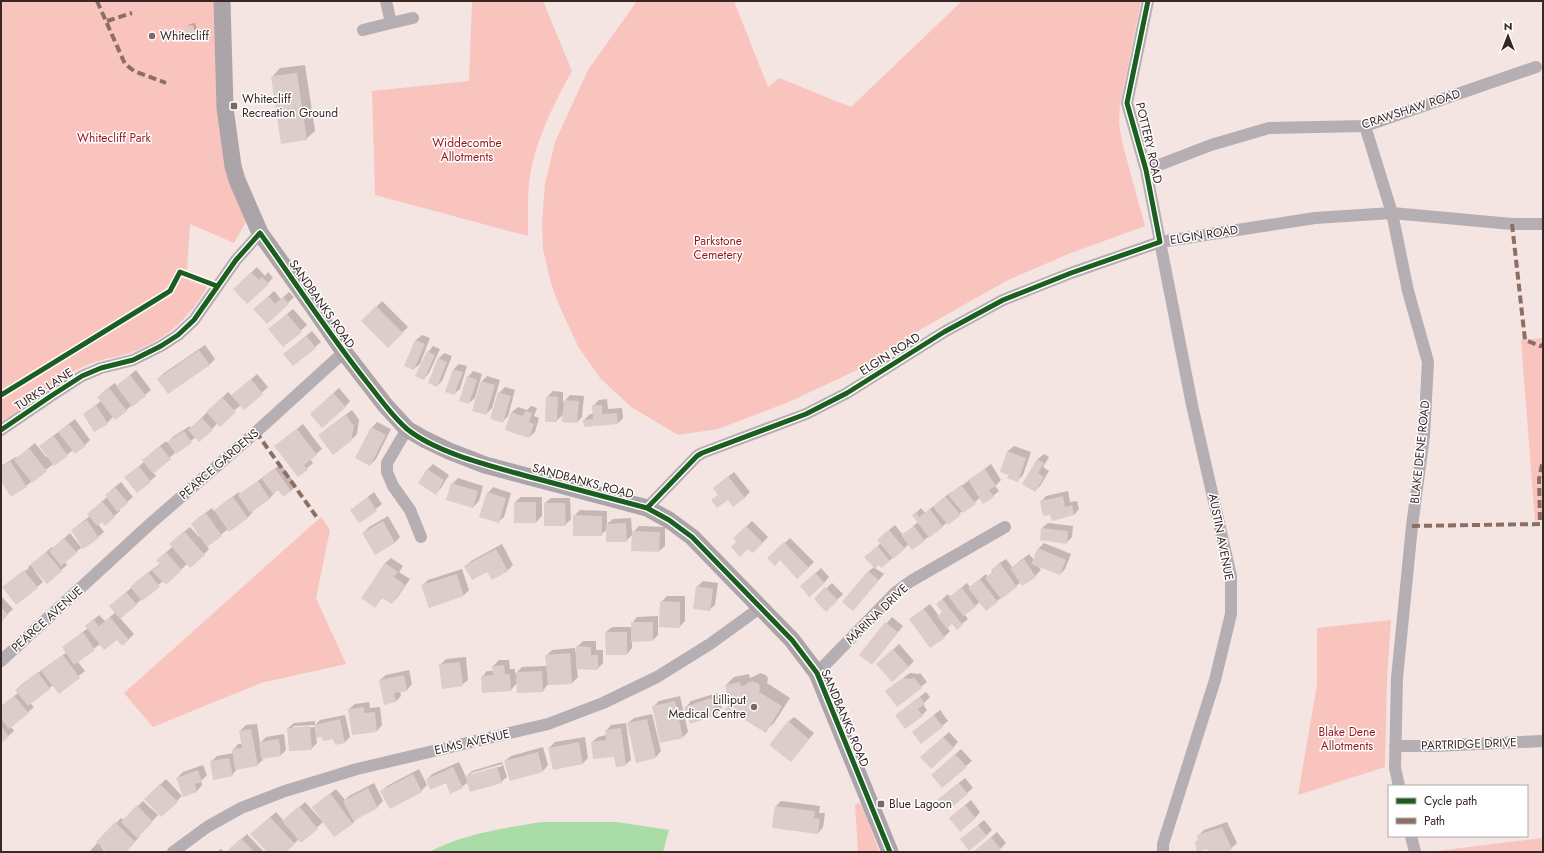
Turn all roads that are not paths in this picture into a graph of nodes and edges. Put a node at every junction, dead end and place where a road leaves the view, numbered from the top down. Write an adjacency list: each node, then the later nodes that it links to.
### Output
1 (222, 1): 12 (main road, SANDBANKS ROAD)
2 (386, 1): 5 (street)
3 (1148, 1): 9 (street, POTTERY ROAD)
4 (413, 18): 5 (street)
5 (391, 23): 6 (street)
6 (363, 30)
7 (1536, 67): 8 (street, CRAWSHAW ROAD)
8 (1365, 126): 9 (street, CRAWSHAW ROAD); 10 (street, BLAKE DENE ROAD)
9 (1146, 170): 13 (street, POTTERY ROAD)
10 (1392, 213): 11 (street, ELGIN ROAD); 13 (street, ELGIN ROAD); 25 (street, BLAKE DENE ROAD)
11 (1543, 224)
12 (260, 233): 14 (main road, SANDBANKS ROAD); 16 (street, TURKS LANE)
13 (1160, 242): 17 (street, ELGIN ROAD); 30 (street, AUSTIN AVENUE)
14 (344, 352): 15 (main road, SANDBANKS ROAD); 20 (street, PEARCE GARDENS)
15 (408, 429): 17 (main road, SANDBANKS ROAD); 19 (street)
16 (1, 430)
17 (647, 508): 21 (main road, SANDBANKS ROAD)
18 (1005, 527): 23 (street, MARINA DRIVE)
19 (421, 537)
20 (94, 577): 22 (street, PEARCE AVENUE)
21 (761, 607): 23 (main road, SANDBANKS ROAD); 28 (street, ELMS AVENUE)
22 (1, 661)
23 (817, 673): 29 (main road, SANDBANKS ROAD)
24 (1543, 740): 25 (street, PARTRIDGE DRIVE)
25 (1395, 746): 26 (street, BLAKE DENE ROAD)
26 (1399, 785)
27 (1411, 837): 31 (street)
28 (173, 852)
29 (890, 852)
30 (1163, 852)
31 (1415, 852)

